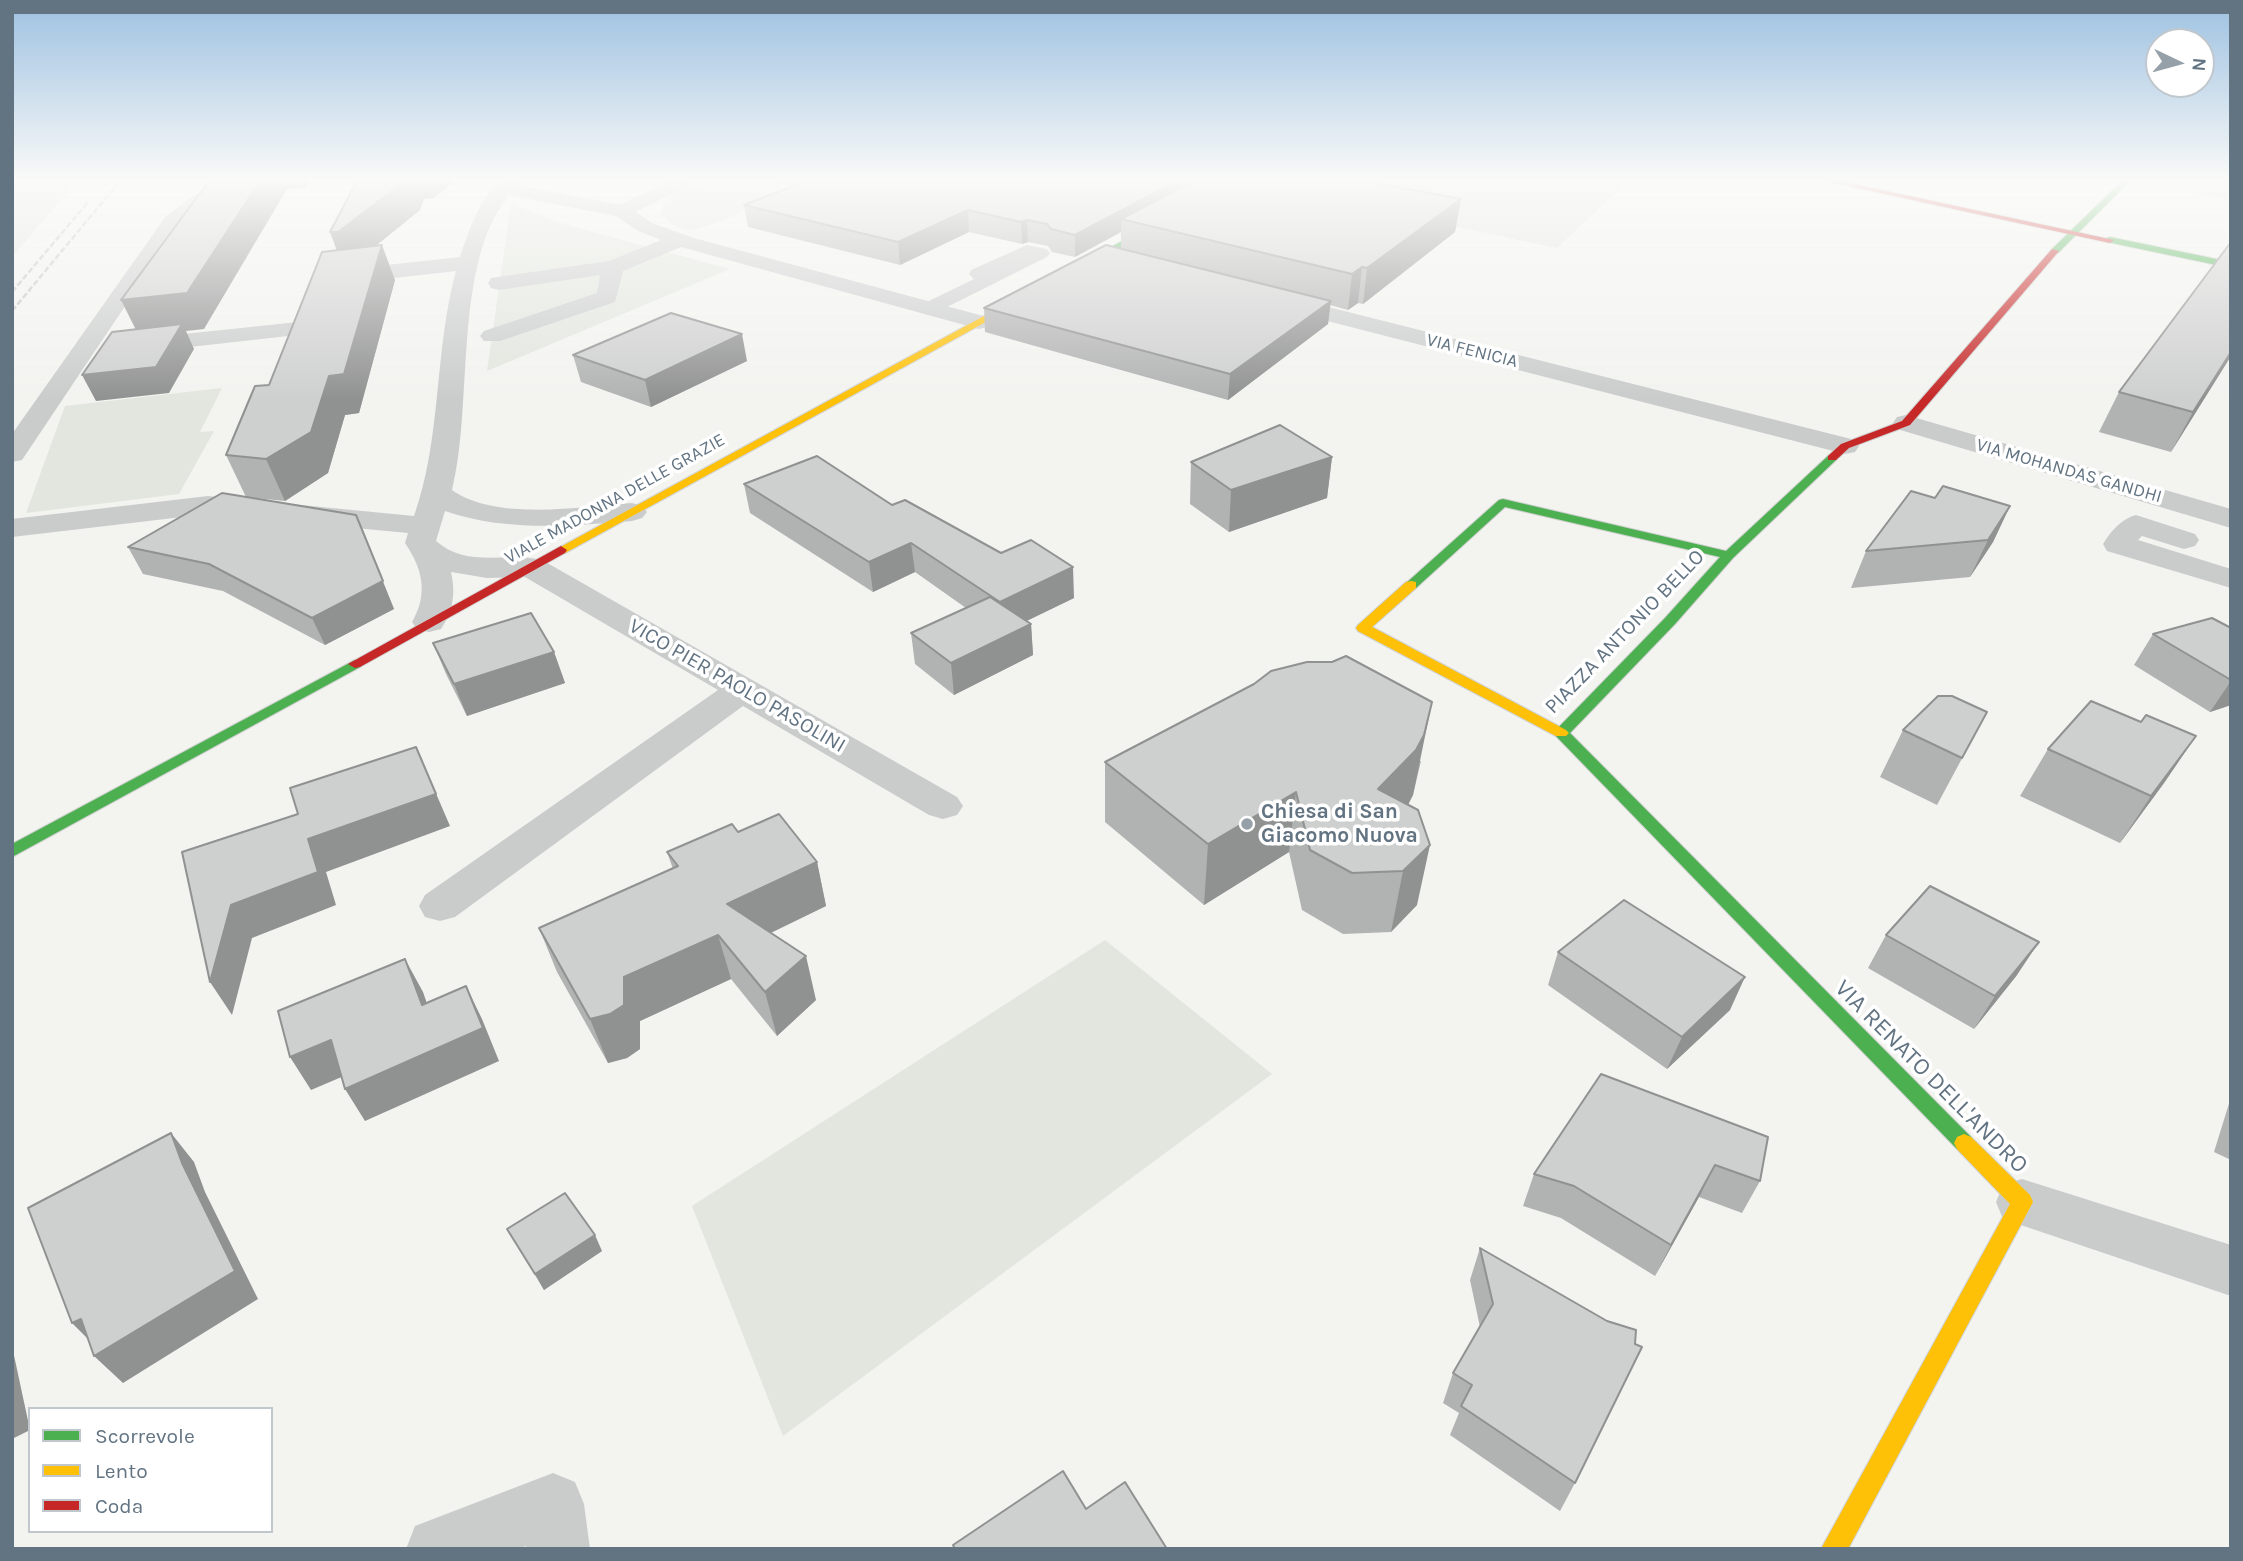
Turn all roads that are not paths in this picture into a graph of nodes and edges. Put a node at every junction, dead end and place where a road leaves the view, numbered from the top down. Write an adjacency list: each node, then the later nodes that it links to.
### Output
1 (150, 254): 23 (street)
2 (471, 254): 9 (street)
3 (645, 254): 12 (street)
4 (730, 254): 19 (street)
5 (1103, 254): 8 (street, VIALE MADONNA DELLE GRAZIE)
6 (2052, 254): 24 (street)
7 (2177, 254): 10 (street)
8 (1099, 256): 11 (street); 20 (street, VIALE MADONNA DELLE GRAZIE)
9 (467, 263): 14 (street); 27 (street)
10 (2231, 265)
11 (1138, 266)
12 (613, 267): 15 (street); 18 (street)
13 (993, 277): 19 (lane)
14 (320, 279)
15 (499, 283)
16 (629, 288): 18 (street)
17 (1255, 296): 25 (street, VIA FENICIA)
18 (607, 298): 22 (street)
19 (930, 308): 20 (street)
20 (979, 322): 28 (street, VIALE MADONNA DELLE GRAZIE)
21 (298, 329): 23 (street)
22 (492, 336)
23 (82, 352): 26 (street)
24 (1906, 423): 25 (street); 30 (street, VIA MOHANDAS GANDHI)
25 (1845, 446): 34 (street)
26 (12, 454)
27 (436, 492): 29 (street); 32 (street)
28 (632, 512): 29 (street); 35 (street, VIALE MADONNA DELLE GRAZIE)
29 (508, 516): 35 (street)
30 (2231, 519)
31 (12, 528): 32 (street)
32 (428, 540): 35 (street); 37 (street)
33 (2184, 540): 36 (street)
34 (1729, 555): 39 (street, PIAZZA ANTONIO BELLO); 39 (street, PIAZZA ANTONIO BELLO)
35 (538, 563): 37 (street, VIALE MADONNA DELLE GRAZIE); 38 (street, VICO PIER PAOLO PASOLINI)
36 (2231, 579)
37 (429, 622): 41 (street, VIALE MADONNA DELLE GRAZIE)
38 (743, 690): 40 (street, VICO PIER PAOLO PASOLINI); 42 (street)
39 (1561, 733): 43 (street, VIA RENATO DELL'ANDRO)
40 (943, 806)
41 (12, 850)
42 (440, 906)
43 (2022, 1202): 44 (street); 47 (street, VIA RENATO DELL'ANDRO)
44 (2231, 1270)
45 (438, 1549): 46 (street)
46 (558, 1549)
47 (1834, 1549)

